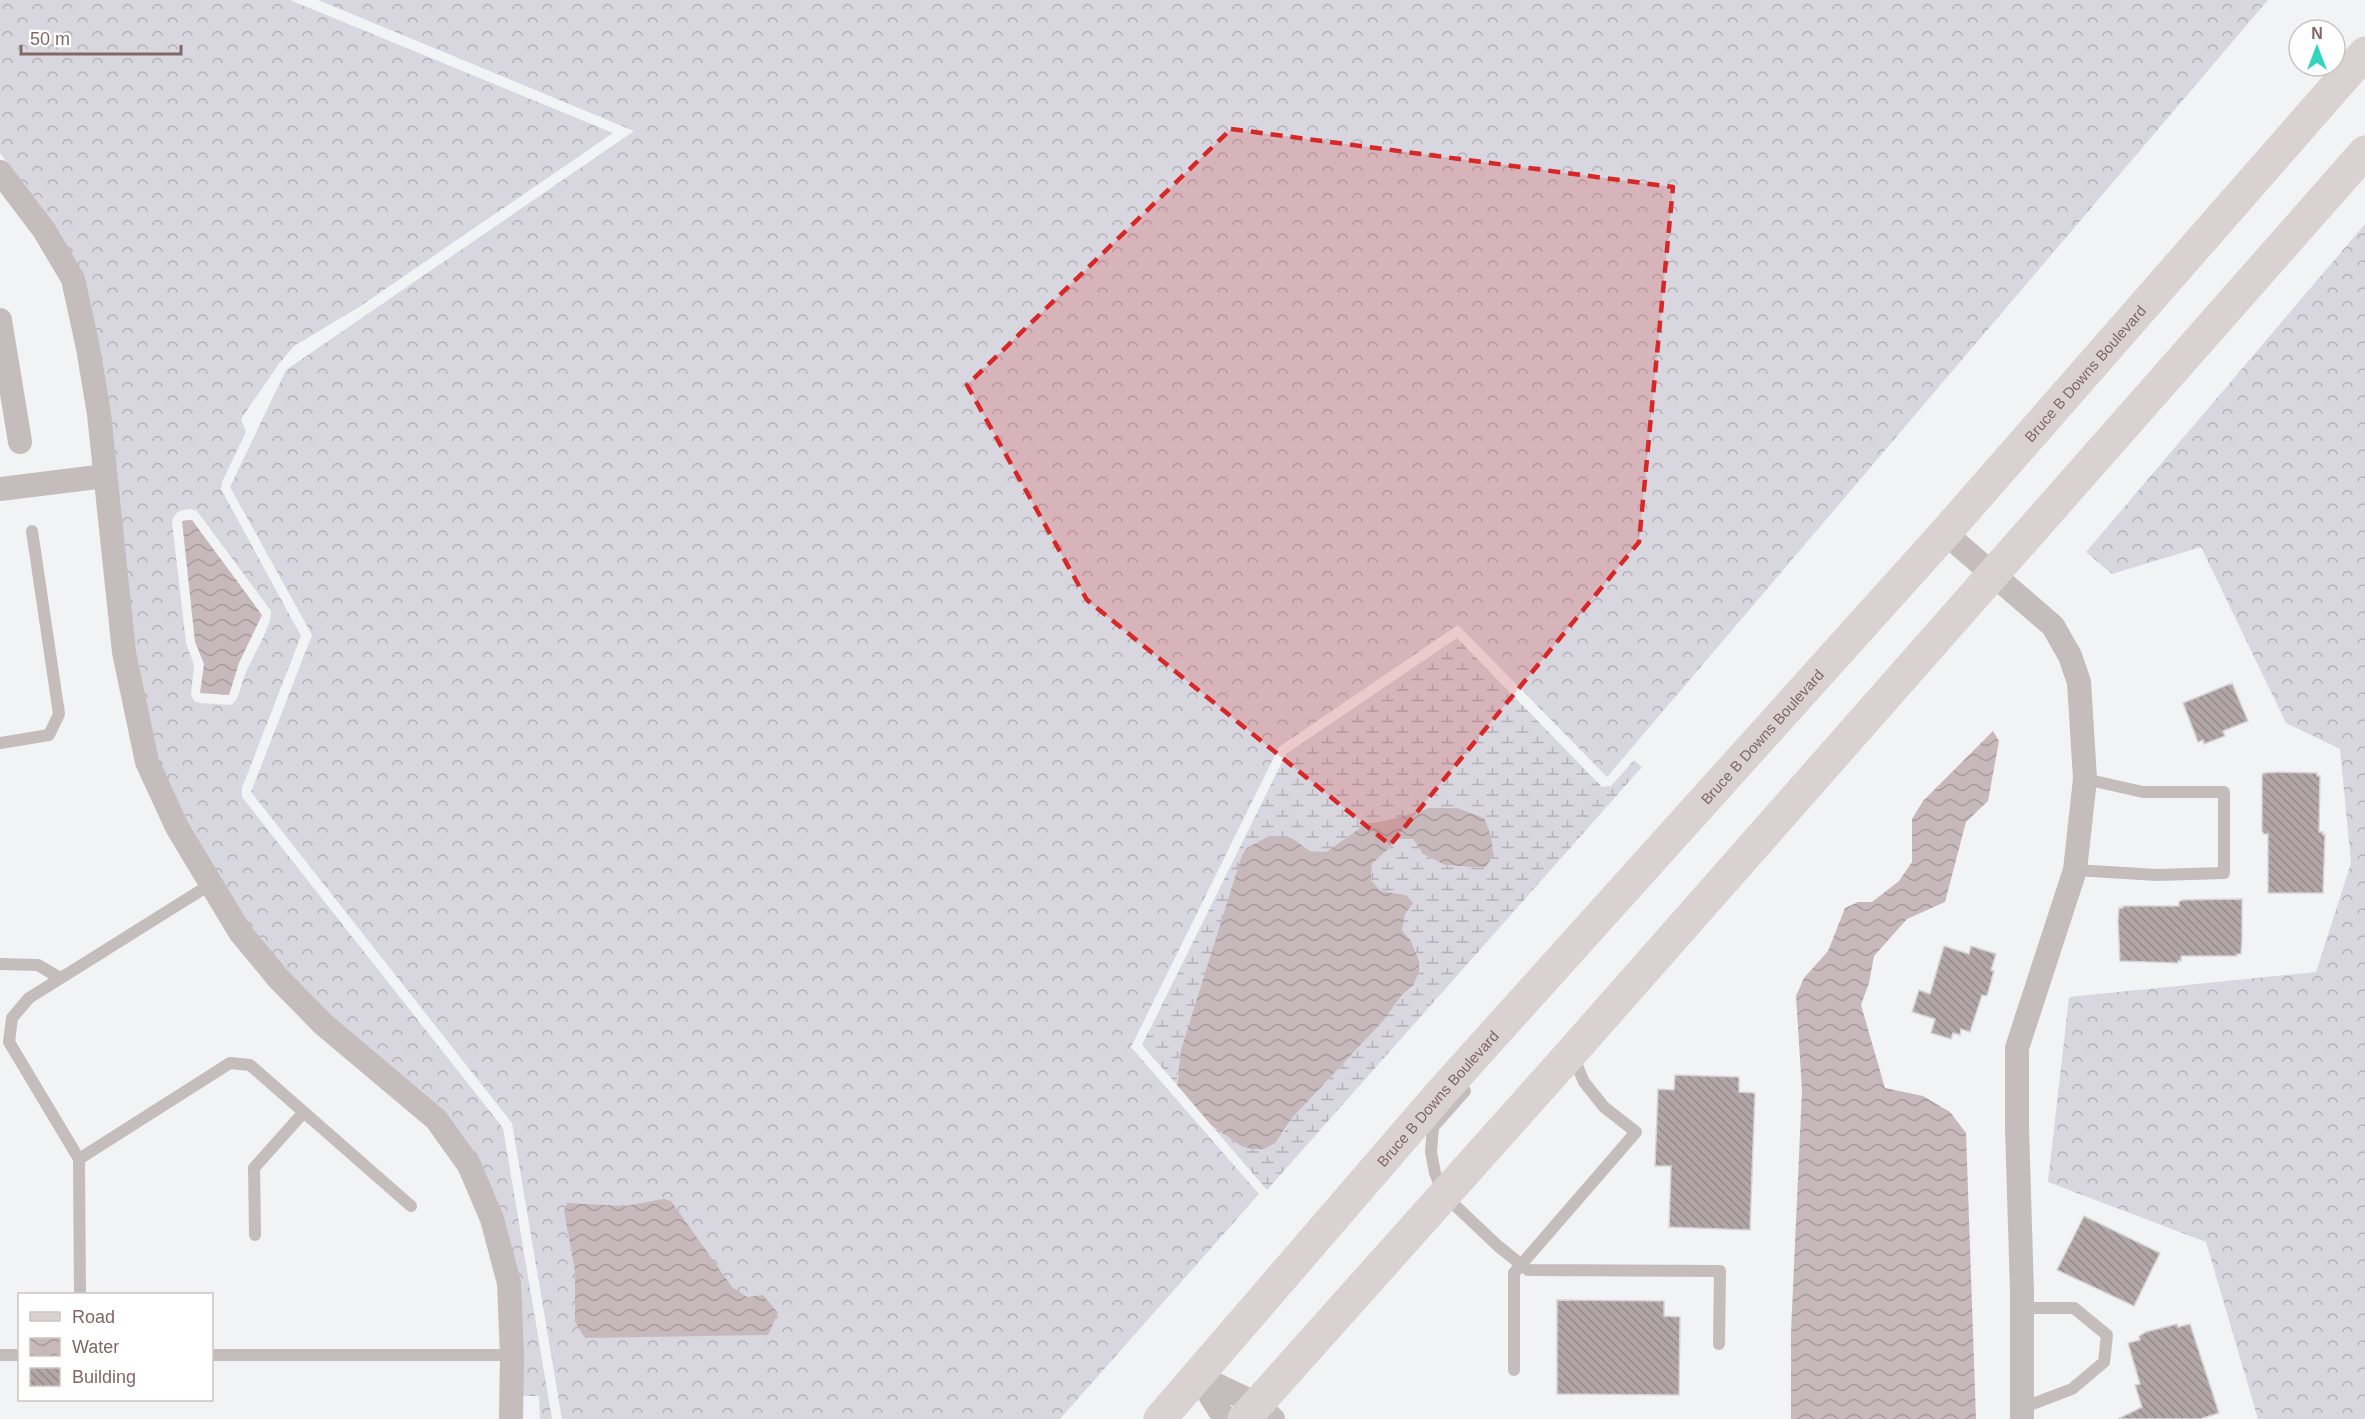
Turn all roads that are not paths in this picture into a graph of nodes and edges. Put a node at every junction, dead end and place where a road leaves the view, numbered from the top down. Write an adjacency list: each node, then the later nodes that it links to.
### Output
1 (2365, 53): 9 (main road, Bruce B Downs Boulevard)
2 (2365, 152): 10 (main road)
3 (0, 172): 6 (street)
4 (0, 320): 5 (street)
5 (20, 442)
6 (105, 476): 7 (street); 14 (street)
7 (0, 489)
8 (32, 531): 11 (lane)
9 (1945, 533): 10 (street); 33 (main road, Bruce B Downs Boulevard)
10 (1993, 574): 12 (street); 17 (main road)
11 (0, 743)
12 (2085, 779): 13 (street); 13 (lane)
13 (2075, 870): 26 (street)
14 (211, 884): 16 (lane); 31 (street)
15 (0, 964): 16 (lane)
16 (60, 978): 20 (lane)
17 (1572, 1052): 21 (main road); 24 (lane)
18 (1472, 1083): 21 (lane)
19 (304, 1112): 20 (lane); 22 (lane); 23 (lane)
20 (79, 1159): 25 (lane)
21 (1444, 1195): 24 (lane); 35 (main road)
22 (411, 1206)
23 (255, 1235)
24 (1521, 1265): 27 (lane); 32 (lane)
25 (80, 1293)
26 (2022, 1308): 34 (street); 34 (lane)
27 (1719, 1344)
28 (0, 1355): 29 (lane)
29 (18, 1355)
30 (213, 1355): 31 (lane)
31 (512, 1355): 36 (street)
32 (1514, 1370)
33 (1198, 1376): 35 (street); 37 (main road, Bruce B Downs Boulevard); 38 (street)
34 (2022, 1413)
35 (1258, 1414)
36 (511, 1419)
37 (1160, 1419)
38 (1225, 1419)

